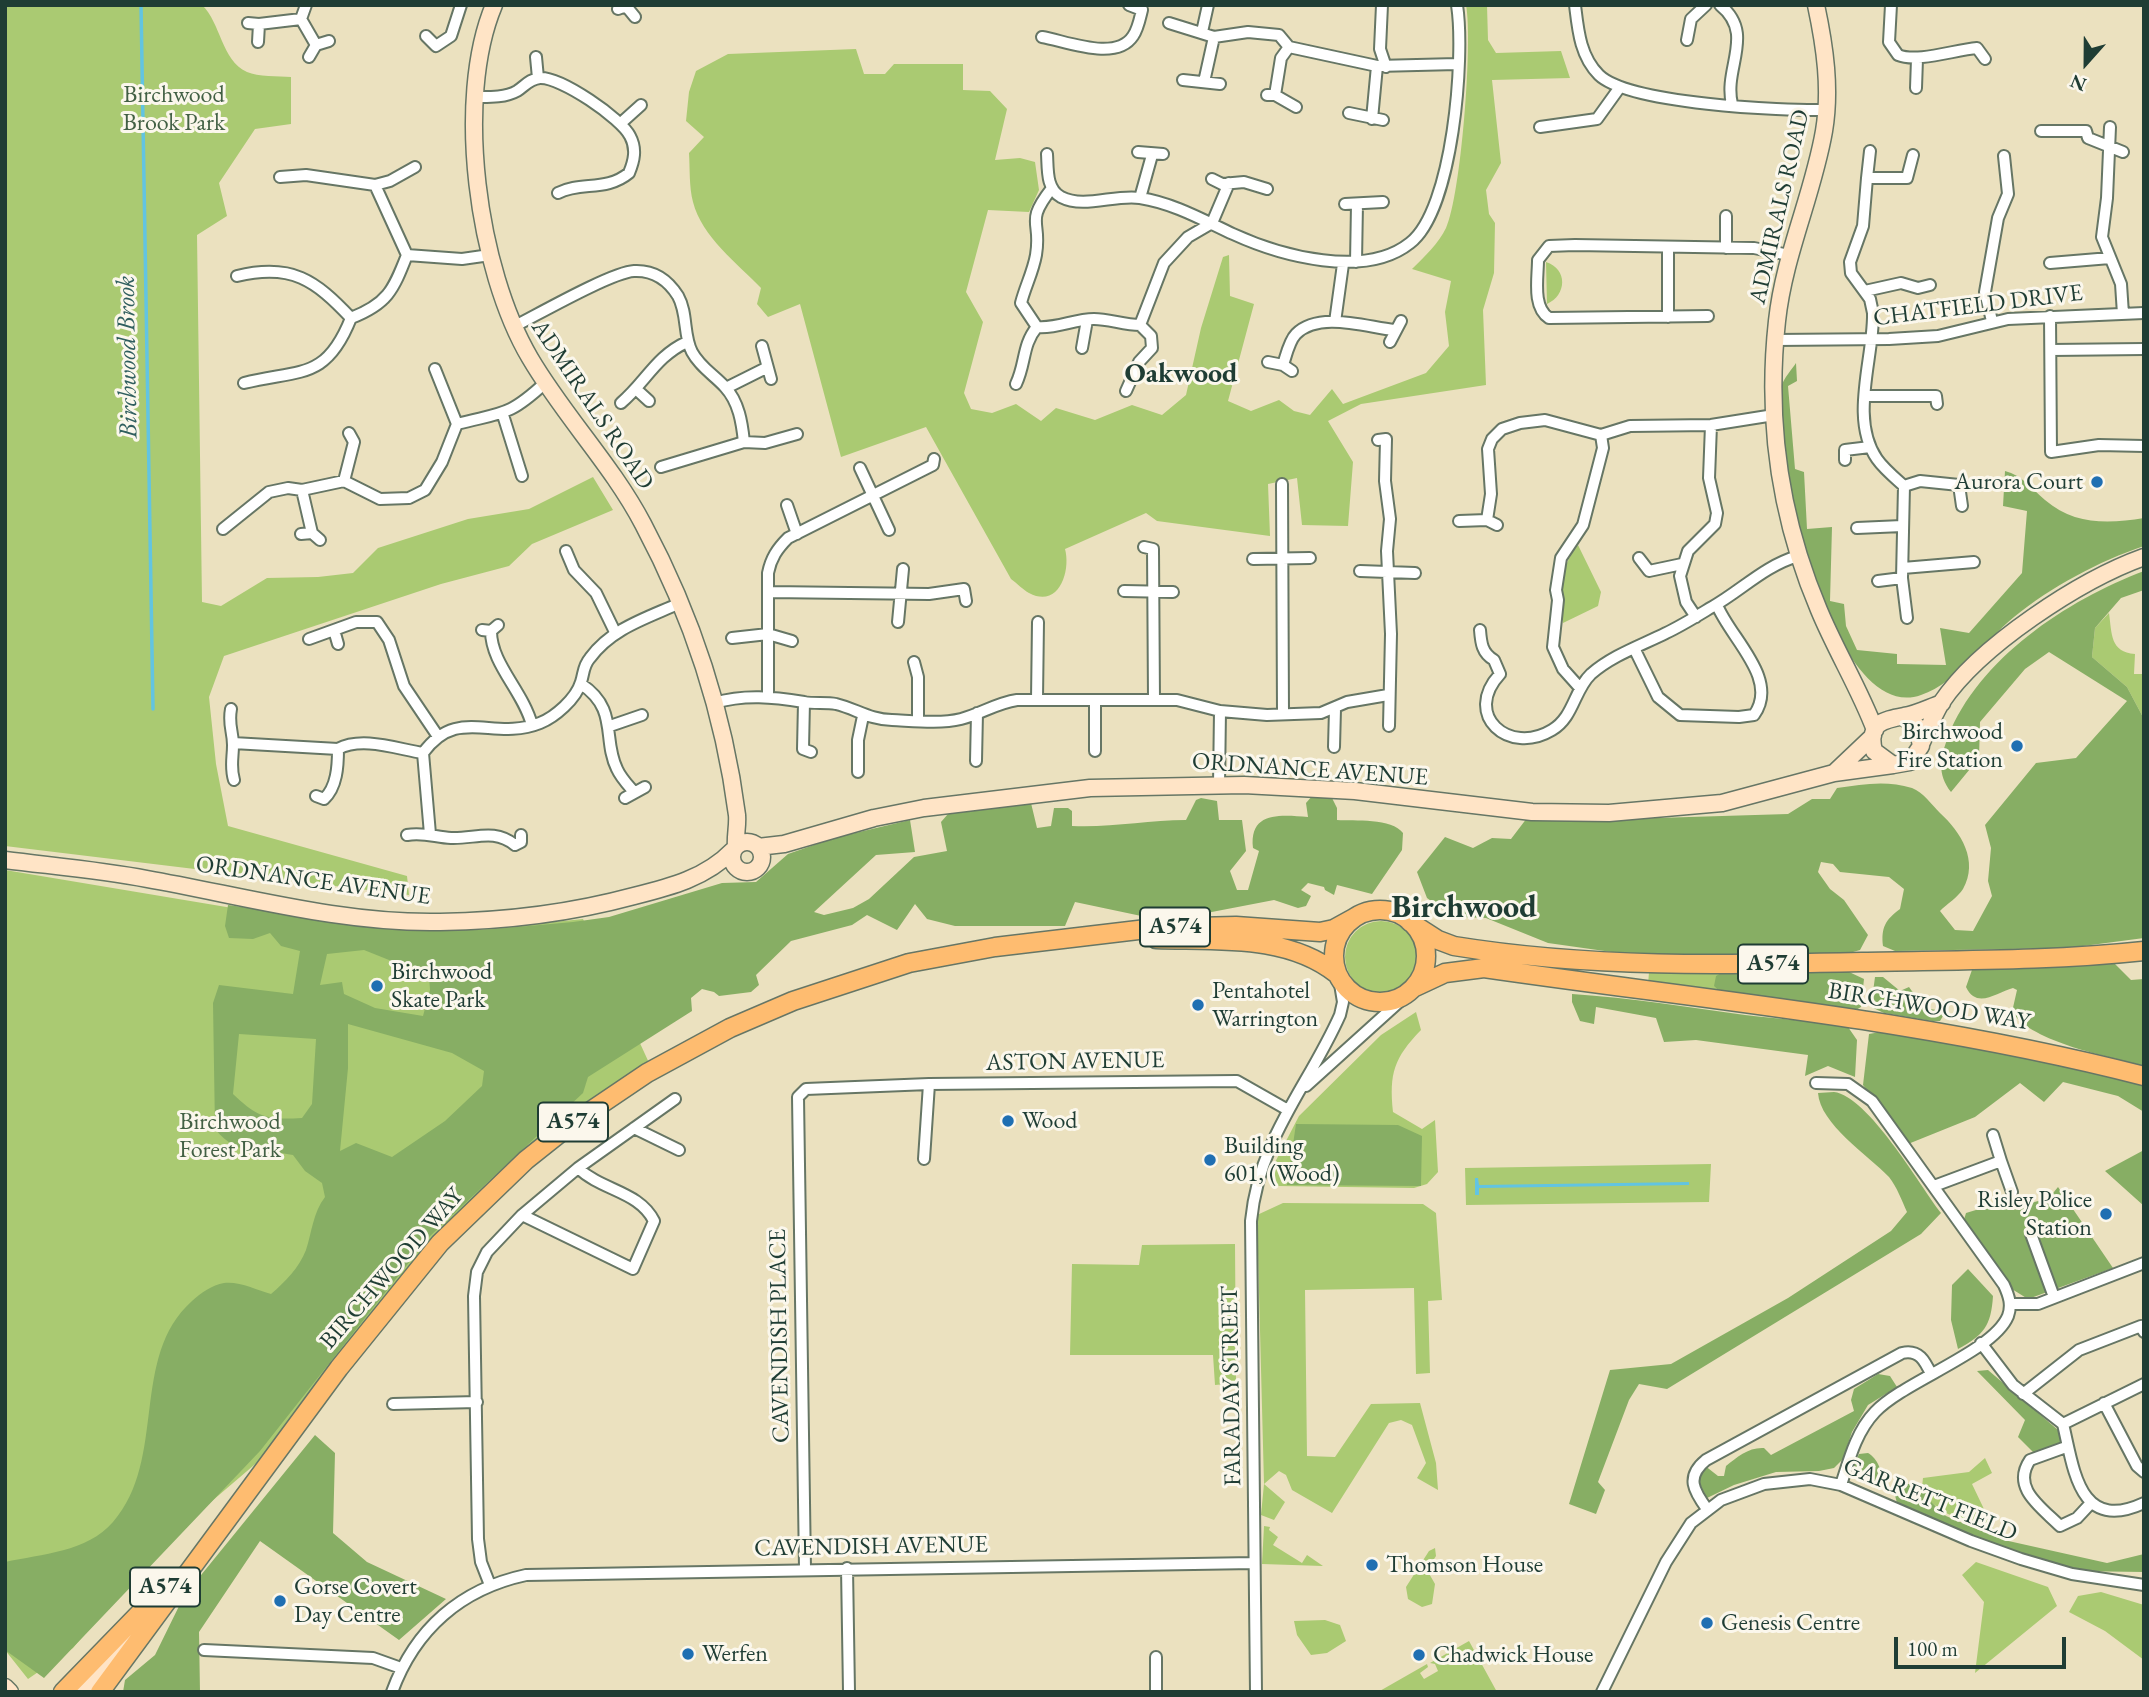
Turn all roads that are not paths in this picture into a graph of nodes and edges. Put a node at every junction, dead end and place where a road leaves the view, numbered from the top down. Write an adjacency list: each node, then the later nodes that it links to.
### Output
1 (306, 5): 15 (street)
2 (461, 5): 18 (street)
3 (494, 5): 38 (street, ADMIRALS ROAD)
4 (1129, 5): 19 (street)
5 (1208, 5): 17 (street)
6 (1382, 5): 31 (street)
7 (1457, 5): 30 (street)
8 (1575, 5): 36 (street)
9 (1706, 5): 21 (street)
10 (1720, 5): 39 (street)
11 (1816, 5): 42 (street, ADMIRALS ROAD)
12 (1891, 5): 29 (street)
13 (623, 7): 14 (street)
14 (635, 17)
15 (301, 19): 23 (street); 24 (street)
16 (1169, 23): 17 (street)
17 (1202, 32): 20 (street)
18 (426, 36)
19 (1042, 37)
20 (1214, 37): 25 (street); 34 (street)
21 (1687, 40)
22 (329, 41): 24 (street)
23 (258, 42)
24 (316, 45): 26 (street)
25 (1289, 47): 31 (street); 41 (street)
26 (309, 57)
27 (537, 57): 32 (street)
28 (1985, 59): 29 (street)
29 (1917, 60): 37 (street)
30 (1457, 64): 31 (street); 76 (street)
31 (1382, 66): 43 (street)
32 (538, 78): 38 (street); 44 (street)
33 (1183, 80): 34 (street)
34 (1204, 82): 35 (street)
35 (1220, 84)
36 (1620, 87): 39 (street); 45 (street)
37 (1916, 88)
38 (474, 97): 73 (street, ADMIRALS ROAD)
39 (1732, 104): 42 (street)
40 (641, 105): 44 (street)
41 (1296, 107)
42 (1826, 110): 74 (street, ADMIRALS ROAD)
43 (1349, 113)
44 (621, 123): 56 (street)
45 (1540, 127)
46 (2110, 127): 48 (street)
47 (2040, 131): 48 (street)
48 (2109, 149): 51 (street); 75 (street)
49 (1870, 151): 58 (street)
50 (1138, 152): 64 (street)
51 (2123, 152)
52 (1047, 154): 62 (street)
53 (1913, 155): 58 (street)
54 (2004, 156): 89 (street)
55 (415, 167): 61 (street)
56 (568, 176)
57 (280, 177): 61 (street)
58 (1867, 178): 81 (street)
59 (1212, 179): 60 (street)
60 (1229, 183): 63 (street); 69 (street)
61 (375, 185): 72 (street)
62 (1052, 188): 64 (street); 93 (street)
63 (1266, 189)
64 (1140, 198): 69 (street)
65 (1383, 202): 67 (street)
66 (1345, 204): 67 (street)
67 (1357, 204): 76 (street)
68 (1726, 216): 70 (street)
69 (1212, 223): 78 (street); 91 (street)
70 (1726, 247): 71 (street); 74 (street)
71 (1668, 248): 86 (street); 86 (street)
72 (407, 255): 73 (street); 87 (street)
73 (490, 255): 92 (street, ADMIRALS ROAD)
74 (1789, 256): 94 (street, ADMIRALS ROAD)
75 (2110, 258): 77 (street); 82 (street)
76 (1356, 262): 78 (street)
77 (2050, 263)
78 (1343, 264): 90 (street)
79 (235, 278): 87 (street)
80 (1930, 285): 81 (street)
81 (1865, 291): 95 (street)
82 (2123, 313): 83 (street, CHATFIELD DRIVE); 85 (street, CHATFIELD DRIVE)
83 (2144, 313)
84 (1707, 316): 86 (street)
85 (2050, 316): 89 (street, CHATFIELD DRIVE); 100 (street)
86 (1668, 317)
87 (351, 318): 105 (street)
88 (1087, 320): 91 (street); 93 (street); 99 (street)
89 (1992, 321): 95 (street, CHATFIELD DRIVE)
90 (1335, 322): 97 (street); 102 (street)
91 (1140, 325): 109 (street)
92 (513, 327): 96 (street); 106 (street, ADMIRALS ROAD)
93 (1037, 327): 104 (street)
94 (1775, 341): 95 (street, CHATFIELD DRIVE); 115 (street, ADMIRALS ROAD)
95 (1870, 341): 110 (street)
96 (687, 342): 107 (street); 108 (street)
97 (1390, 342)
98 (762, 346): 107 (street)
99 (1082, 348)
100 (2051, 349): 101 (street); 123 (street)
101 (2144, 349)
102 (1268, 362)
103 (436, 366): 116 (street)
104 (1005, 378)
105 (244, 383)
106 (545, 383): 114 (street); 166 (street, ADMIRALS ROAD)
107 (726, 388): 122 (street)
108 (637, 390): 111 (street); 112 (street)
109 (1124, 392)
110 (1866, 396): 113 (street); 124 (street)
111 (649, 401)
112 (621, 404)
113 (1937, 404)
114 (503, 415): 116 (street); 129 (street)
115 (1774, 415): 117 (street); 146 (street, ADMIRALS ROAD)
116 (457, 424): 130 (street)
117 (1711, 425): 120 (street); 152 (street)
118 (349, 433): 130 (street)
119 (797, 434): 122 (street)
120 (1601, 435): 137 (street); 184 (street)
121 (1378, 440): 156 (street)
122 (744, 442): 127 (street)
123 (2144, 446)
124 (1870, 447): 126 (street); 132 (street)
125 (934, 459): 134 (street)
126 (1844, 460)
127 (661, 467)
128 (860, 468): 134 (street)
129 (522, 476)
130 (344, 481): 133 (street)
131 (1282, 484): 148 (street)
132 (1904, 486): 136 (street); 138 (street)
133 (302, 490): 140 (street); 143 (street)
134 (875, 496): 141 (street); 142 (street)
135 (786, 505): 142 (street)
136 (1962, 506)
137 (1459, 521)
138 (1902, 526): 139 (street); 158 (street)
139 (1857, 528)
140 (223, 529)
141 (889, 530)
142 (797, 534): 161 (street)
143 (311, 536)
144 (1144, 547): 162 (street)
145 (566, 551): 175 (street)
146 (1798, 556): 167 (street); 187 (street, ADMIRALS ROAD)
147 (2144, 557): 193 (street)
148 (1282, 558): 149 (street); 151 (street); 198 (street)
149 (1310, 558)
150 (1639, 558): 152 (street)
151 (1253, 559)
152 (1682, 564): 168 (street)
153 (1969, 567): 158 (street)
154 (903, 569): 164 (street)
155 (1360, 571): 156 (street)
156 (1388, 572): 157 (street); 185 (street)
157 (1415, 573)
158 (1902, 573): 159 (street); 169 (street)
159 (1878, 581)
160 (1124, 591): 162 (street)
161 (770, 592): 164 (street); 176 (street)
162 (1151, 592): 163 (street); 189 (street)
163 (1173, 592)
164 (900, 593): 165 (street); 171 (street)
165 (966, 601)
166 (680, 603): 175 (street); 192 (street, ADMIRALS ROAD)
167 (1717, 605): 168 (street); 181 (street)
168 (1696, 617): 181 (street)
169 (1907, 618)
170 (1039, 620): 188 (street)
171 (898, 622)
172 (491, 629): 203 (street)
173 (334, 630): 178 (street); 180 (street); 207 (street)
174 (1480, 630): 184 (street)
175 (615, 632): 183 (street)
176 (768, 634): 177 (street); 179 (street); 186 (street)
177 (732, 638)
178 (309, 639)
179 (792, 641)
180 (338, 644)
181 (1634, 648): 184 (street)
182 (914, 662): 202 (street)
183 (581, 684): 203 (street); 204 (street)
184 (1580, 688)
185 (1388, 695): 195 (street); 205 (street)
186 (768, 697): 190 (street); 192 (street)
187 (1863, 697): 201 (street); 206 (street, ADMIRALS ROAD)
188 (1037, 699): 191 (street); 197 (street)
189 (1154, 700): 191 (street); 196 (street)
190 (804, 702): 200 (street); 213 (street)
191 (1095, 702): 212 (street)
192 (714, 703): 223 (street, ADMIRALS ROAD)
193 (1942, 703): 201 (street); 208 (street)
194 (231, 709): 209 (street)
195 (1335, 709): 198 (street); 210 (street)
196 (1220, 711): 198 (street); 220 (street)
197 (977, 713): 202 (street); 215 (street)
198 (1283, 714)
199 (642, 715): 204 (street)
200 (863, 716): 202 (street); 217 (street)
201 (1900, 717): 206 (street); 208 (street)
202 (918, 720)
203 (533, 725): 207 (street)
204 (610, 726): 221 (street)
205 (1389, 726)
206 (1874, 733): 216 (street); 218 (street, ORDNANCE AVENUE)
207 (436, 735): 214 (street)
208 (1922, 741): 216 (street)
209 (233, 743): 211 (street); 219 (street)
210 (1334, 747)
211 (338, 749): 214 (street); 222 (street)
212 (1095, 751)
213 (811, 752)
214 (423, 753): 224 (street)
215 (976, 761)
216 (1893, 765): 218 (street, ORDNANCE AVENUE)
217 (858, 772)
218 (1834, 773): 220 (street, ORDNANCE AVENUE)
219 (234, 780)
220 (1219, 785): 227 (street, ORDNANCE AVENUE)
221 (645, 787)
222 (316, 796)
223 (737, 819): 228 (street, ADMIRALS ROAD); 229 (street, ADMIRALS ROAD)
224 (430, 834): 225 (street); 226 (street)
225 (407, 835)
226 (522, 835)
227 (784, 844): 228 (street, ORDNANCE AVENUE); 231 (street, ORDNANCE AVENUE)
228 (756, 846): 229 (street); 231 (street)
229 (734, 848): 232 (street); 233 (street, ORDNANCE AVENUE)
230 (5, 860): 233 (street, ORDNANCE AVENUE)
231 (760, 865): 232 (street)
232 (745, 873): 233 (street, ORDNANCE AVENUE)
233 (694, 877)
234 (1354, 918): 235 (main road, A574); 236 (main road, BIRCHWOOD WAY / A574); 238 (main road)
235 (1410, 922): 237 (main road, BIRCHWOOD WAY / A574); 239 (main road)
236 (1097, 937): 238 (main road, BIRCHWOOD WAY / A574); 275 (main road, BIRCHWOOD WAY / A574)
237 (2144, 951)
238 (1338, 976): 239 (main road, A574); 243 (street, FARADAY STREET)
239 (1412, 990): 240 (main road, BIRCHWOOD WAY / A574); 243 (street, FARADAY STREET)
240 (2144, 1076)
241 (1816, 1083): 253 (street)
242 (929, 1084): 245 (street, ASTON AVENUE); 246 (street, ASTON AVENUE); 250 (street)
243 (1301, 1090): 246 (street, FARADAY STREET)
244 (675, 1099): 247 (street)
245 (798, 1103): 277 (street, CAVENDISH PLACE)
246 (1288, 1110): 276 (street, FARADAY STREET)
247 (634, 1128): 249 (street); 252 (street)
248 (1993, 1135): 251 (street)
249 (679, 1150)
250 (924, 1159)
251 (2001, 1161): 253 (street); 254 (street)
252 (578, 1168): 255 (street); 255 (street)
253 (1934, 1186): 259 (street)
254 (2012, 1192)
255 (522, 1215): 265 (street)
256 (2031, 1234): 258 (street)
257 (2144, 1263): 258 (street)
258 (2054, 1297): 259 (street)
259 (2010, 1304): 261 (street)
260 (2144, 1332): 264 (street)
261 (1981, 1343): 262 (street); 264 (street)
262 (1931, 1374): 271 (street); 274 (street)
263 (2144, 1384): 266 (street)
264 (2023, 1395): 268 (street)
265 (478, 1402): 267 (street); 280 (street)
266 (2104, 1403): 268 (street); 270 (street)
267 (393, 1404)
268 (2063, 1424): 269 (street)
269 (2066, 1447): 272 (street); 272 (street)
270 (2144, 1472)
271 (1842, 1485): 274 (street, GARRETT FIELD); 279 (street, GARRETT FIELD)
272 (2091, 1503): 273 (street)
273 (2144, 1503)
274 (1707, 1509): 294 (street, GARRETT FIELD)
275 (207, 1547): 281 (main road, BIRCHWOOD WAY / A574); 287 (main road, BIRCHWOOD WAY / A574)
276 (1254, 1563): 278 (street, CAVENDISH AVENUE); 293 (street, FARADAY STREET)
277 (805, 1568): 278 (street, CAVENDISH AVENUE); 280 (street, CAVENDISH AVENUE)
278 (847, 1568): 291 (street)
279 (2143, 1584)
280 (490, 1585): 284 (street, CAVENDISH AVENUE)
281 (141, 1632): 288 (street, A574); 289 (main road, BIRCHWOOD WAY / A574)
282 (204, 1650): 284 (street)
283 (1156, 1657): 292 (street)
284 (401, 1668): 290 (street, CAVENDISH AVENUE)
285 (5, 1687): 286 (street)
286 (10, 1692)
287 (63, 1692)
288 (84, 1692)
289 (100, 1692)
290 (392, 1692)
291 (849, 1692)
292 (1156, 1692)
293 (1256, 1692)
294 (1602, 1692)

